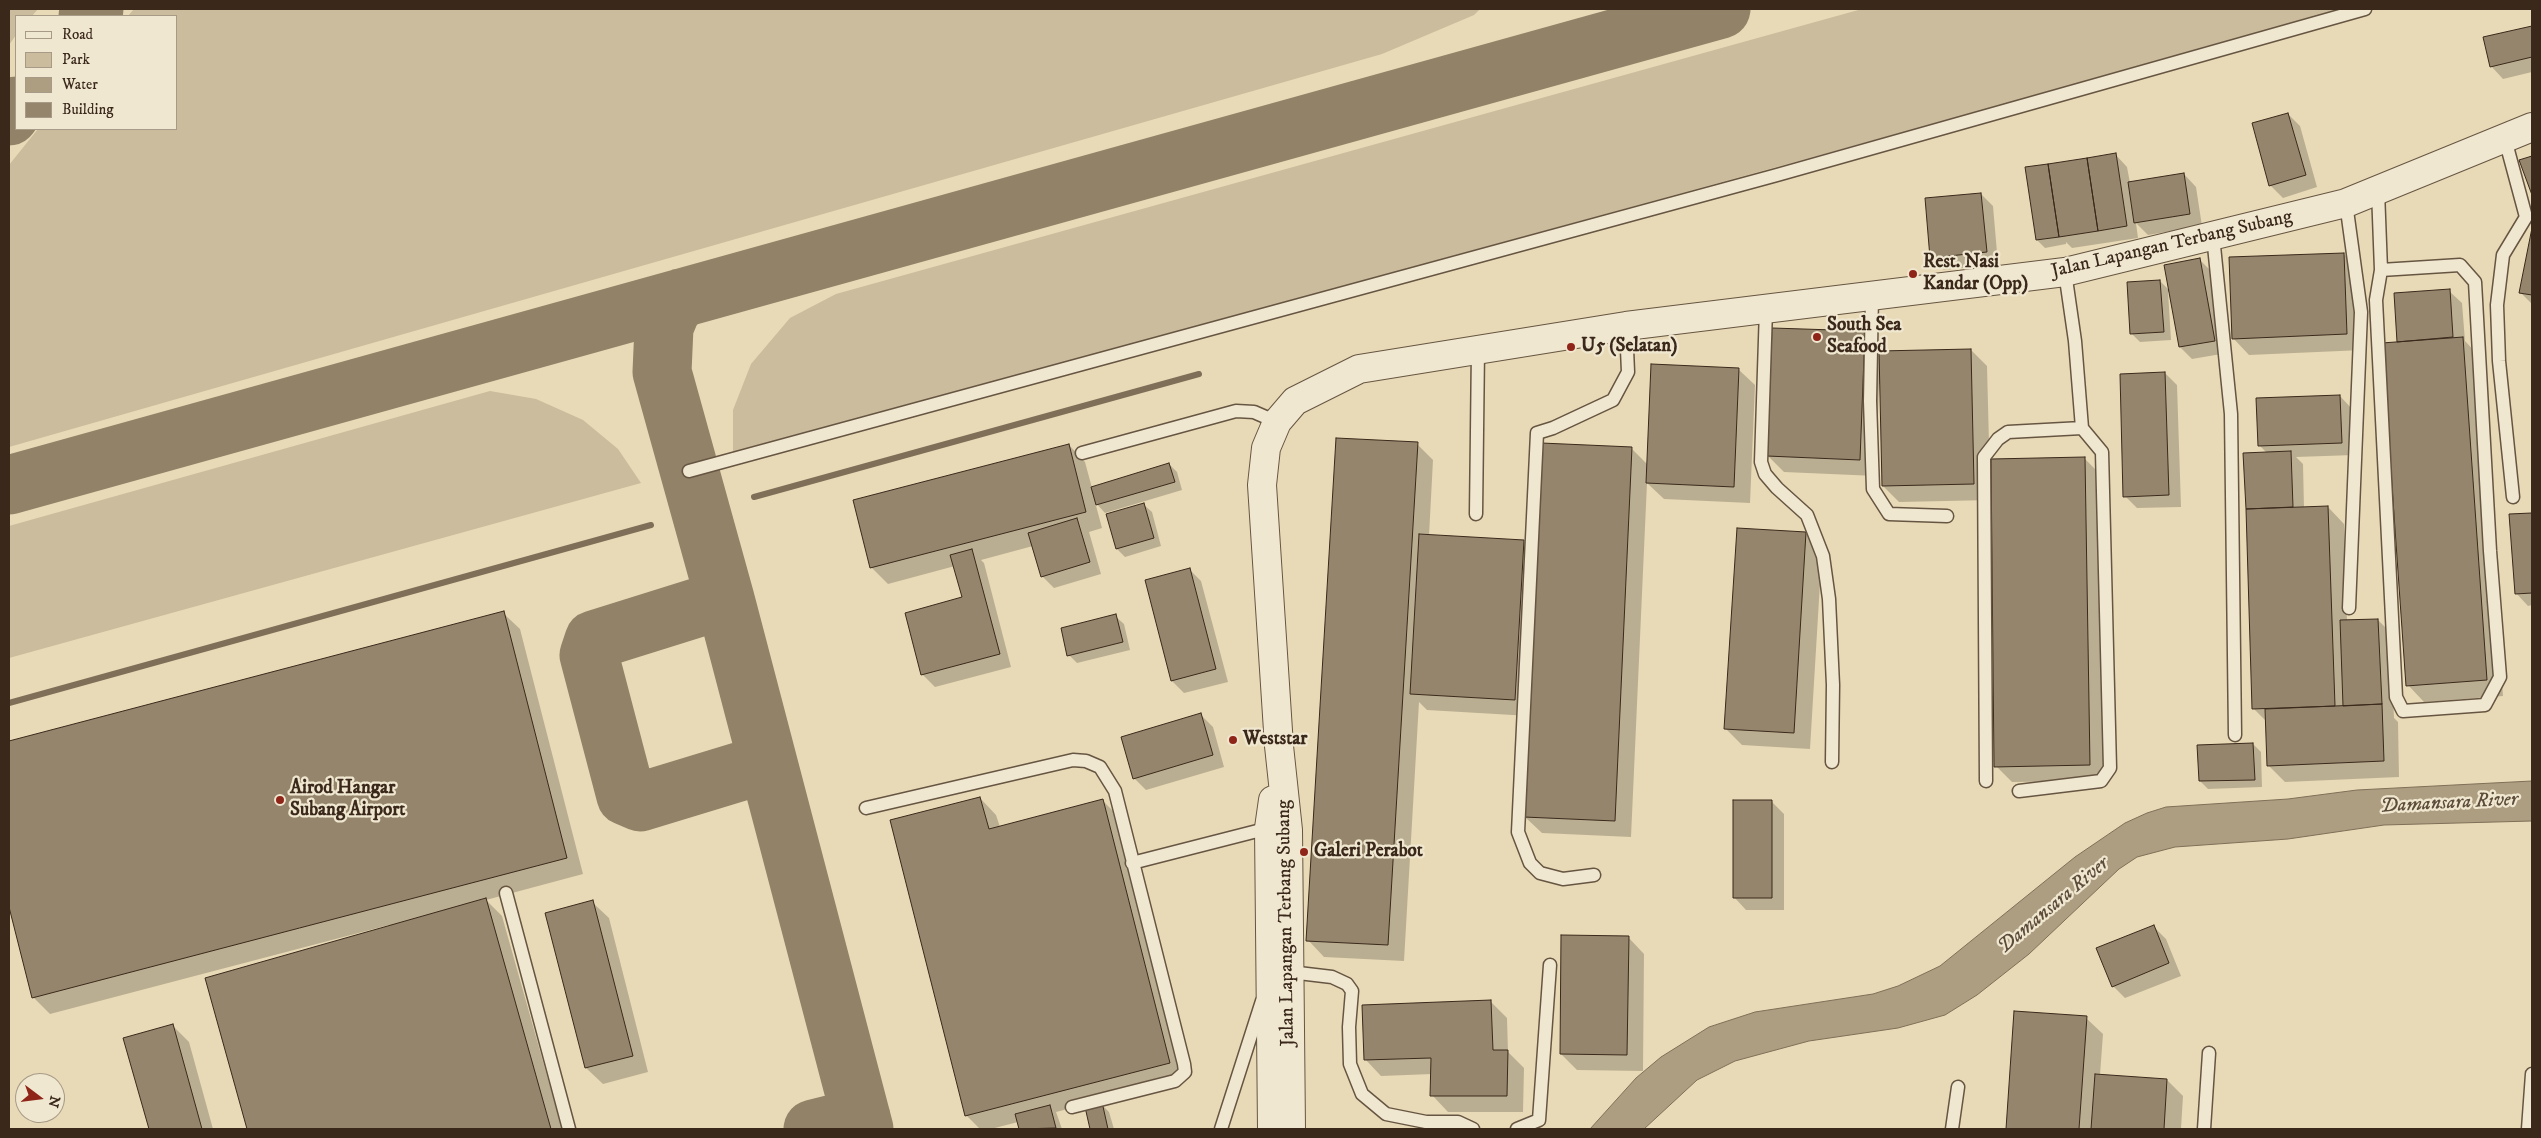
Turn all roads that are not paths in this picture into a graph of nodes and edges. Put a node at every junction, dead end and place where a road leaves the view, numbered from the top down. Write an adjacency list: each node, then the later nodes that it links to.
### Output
1 (2365, 9): 17 (lane)
2 (2532, 127): 3 (street, Jalan Lapangan Terbang Subang)
3 (2505, 139): 4 (street, Jalan Lapangan Terbang Subang); 6 (lane)
4 (2378, 192): 5 (street, Jalan Lapangan Terbang Subang); 8 (lane)
5 (2346, 203): 7 (street, Jalan Lapangan Terbang Subang); 21 (lane)
6 (2529, 218): 18 (lane)
7 (2214, 236): 9 (street, Jalan Lapangan Terbang Subang); 22 (lane)
8 (2381, 270): 8 (lane)
9 (2065, 272): 10 (street, Jalan Lapangan Terbang Subang); 15 (lane)
10 (1872, 296): 11 (street, Jalan Lapangan Terbang Subang); 20 (lane)
11 (1766, 309): 12 (street, Jalan Lapangan Terbang Subang); 24 (lane)
12 (1626, 326): 13 (street, Jalan Lapangan Terbang Subang); 30 (lane)
13 (1478, 349): 14 (street, Jalan Lapangan Terbang Subang); 19 (lane)
14 (1277, 422): 16 (lane); 23 (street, Jalan Lapangan Terbang Subang)
15 (2082, 428): 25 (lane); 26 (lane)
16 (1082, 452)
17 (689, 471)
18 (2513, 498)
19 (1476, 514)
20 (1947, 516)
21 (2349, 608)
22 (2235, 735)
23 (1279, 746): 28 (street, Jalan Lapangan Terbang Subang); 33 (street, Jalan Lapangan Terbang Subang)
24 (1832, 762)
25 (1986, 781)
26 (2019, 791)
27 (866, 808): 29 (lane)
28 (1269, 828): 29 (lane); 33 (street, Jalan Lapangan Terbang Subang)
29 (1132, 863): 37 (lane)
30 (1594, 875)
31 (506, 893): 38 (lane)
32 (1550, 965): 43 (lane)
33 (1280, 976): 39 (lane, Jalan Lapangan Terbang Subang); 40 (street, Jalan Lapangan Terbang Subang); 41 (street, Jalan Lapangan Terbang Subang); 42 (lane)
34 (2209, 1053): 45 (lane)
35 (2532, 1074): 46 (lane)
36 (1958, 1087): 44 (lane)
37 (1072, 1107)
38 (568, 1129)
39 (1221, 1129)
40 (1272, 1129)
41 (1291, 1129)
42 (1473, 1129)
43 (1518, 1129)
44 (1952, 1129)
45 (2204, 1129)
46 (2528, 1129)

